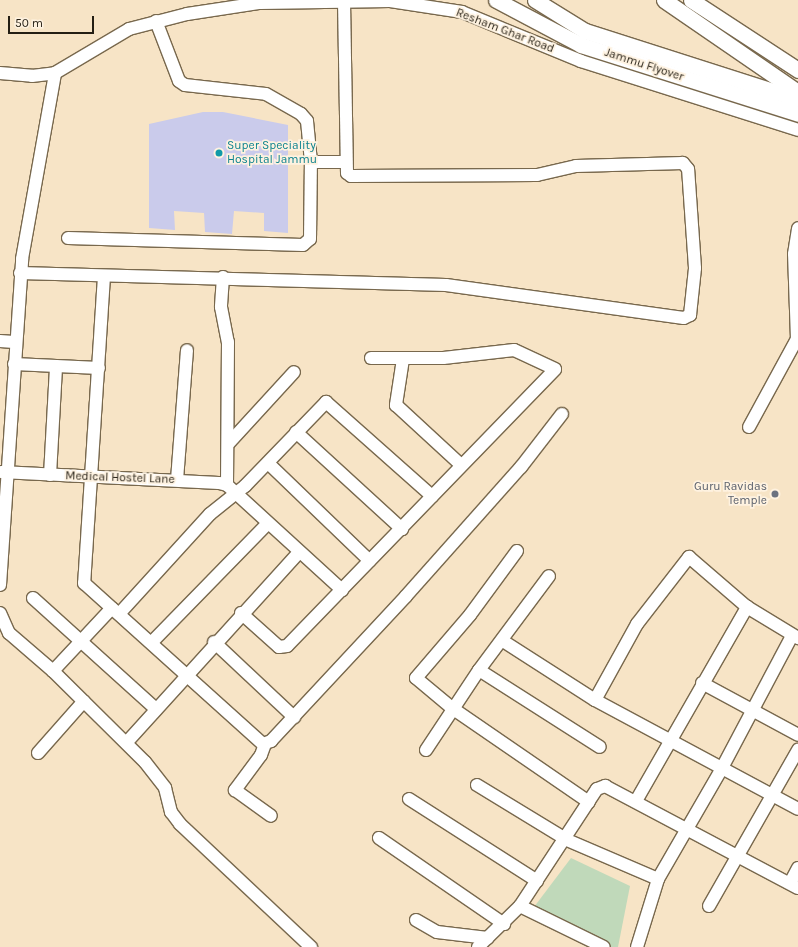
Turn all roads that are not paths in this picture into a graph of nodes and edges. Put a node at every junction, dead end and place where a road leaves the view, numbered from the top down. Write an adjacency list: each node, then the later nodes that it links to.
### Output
1 (344, 0): 6 (street, Resham Ghar Road); 13 (street, Resham Ghar Road); 15 (street)
2 (496, 0): 12 (main road, Jammu Flyover)
3 (536, 0): 11 (main road, Jammu Flyover)
4 (664, 0): 10 (main road)
5 (691, 0): 7 (main road)
6 (156, 21): 9 (street, Resham Ghar Road); 14 (street)
7 (798, 70)
8 (0, 73): 9 (street, Resham Ghar Road)
9 (55, 73): 18 (street)
10 (798, 92)
11 (798, 99)
12 (798, 114)
13 (798, 130)
14 (311, 162): 15 (street); 17 (street)
15 (345, 162): 20 (street)
16 (798, 228): 31 (street)
17 (68, 238)
18 (20, 273): 19 (street); 22 (street)
19 (104, 276): 20 (street); 28 (street)
20 (223, 277): 33 (street)
21 (0, 341): 22 (street)
22 (14, 342): 26 (street)
23 (188, 350): 39 (street)
24 (371, 358): 25 (street)
25 (403, 359): 35 (street); 35 (street)
26 (14, 364): 27 (street); 36 (street)
27 (56, 366): 28 (street); 37 (street)
28 (99, 368): 38 (street)
29 (294, 372): 33 (street)
30 (562, 414): 69 (street)
31 (749, 427)
32 (296, 432): 34 (street); 41 (street); 43 (street)
33 (229, 443): 40 (street)
34 (268, 463): 40 (street); 46 (street)
35 (461, 465): 41 (street)
36 (4, 473): 37 (street, Medical Hostel Lane); 48 (street)
37 (50, 475): 38 (street, Medical Hostel Lane)
38 (93, 477): 39 (street, Medical Hostel Lane); 52 (street)
39 (177, 480): 40 (street, Medical Hostel Lane)
40 (231, 489): 42 (street); 52 (street)
41 (432, 496): 43 (street)
42 (268, 524): 45 (street); 58 (street)
43 (402, 529): 46 (street)
44 (517, 551): 66 (street)
45 (299, 552): 49 (street); 54 (street)
46 (370, 561): 49 (street)
47 (549, 576): 57 (street)
48 (0, 585)
49 (342, 590): 54 (street)
50 (33, 598): 56 (street)
51 (747, 607): 55 (street); 63 (street); 65 (street)
52 (116, 611): 56 (street); 58 (street)
53 (0, 613): 61 (street)
54 (241, 613): 59 (street)
55 (795, 637): 68 (street)
56 (79, 641): 61 (street); 67 (street)
57 (503, 641): 60 (street); 65 (street)
58 (152, 642): 62 (street)
59 (214, 642): 62 (street); 69 (street)
60 (479, 670): 66 (street); 74 (street)
61 (53, 671): 64 (street)
62 (186, 674): 67 (street); 73 (street)
63 (702, 683): 68 (street); 71 (street)
64 (84, 700): 72 (street); 77 (street)
65 (595, 700): 71 (street)
66 (452, 708): 75 (street); 83 (street)
67 (156, 709): 72 (street)
68 (753, 711): 70 (street); 78 (street)
69 (294, 717): 73 (street)
70 (798, 735)
71 (671, 740): 78 (street); 82 (street)
72 (128, 742): 99 (street)
73 (265, 744): 85 (street)
74 (600, 747)
75 (426, 750)
76 (798, 750): 80 (street)
77 (38, 753)
78 (722, 768): 80 (street); 86 (street)
79 (477, 785): 88 (street)
80 (773, 794): 84 (street); 89 (street)
81 (409, 799): 92 (street)
82 (636, 801): 83 (street); 86 (street)
83 (589, 802): 88 (street)
84 (798, 809)
85 (271, 816)
86 (688, 829): 89 (street); 91 (street)
87 (379, 838): 97 (street)
88 (567, 840): 91 (street); 92 (street)
89 (738, 856): 93 (street); 95 (street)
90 (798, 868): 93 (street)
91 (658, 879): 102 (street)
92 (537, 881): 94 (street)
93 (794, 885)
94 (520, 906): 97 (street); 101 (street)
95 (708, 906)
96 (416, 920): 98 (street)
97 (504, 924): 98 (street)
98 (488, 938): 100 (street)
99 (311, 947)
100 (478, 947)
101 (604, 947)
102 (636, 947)

